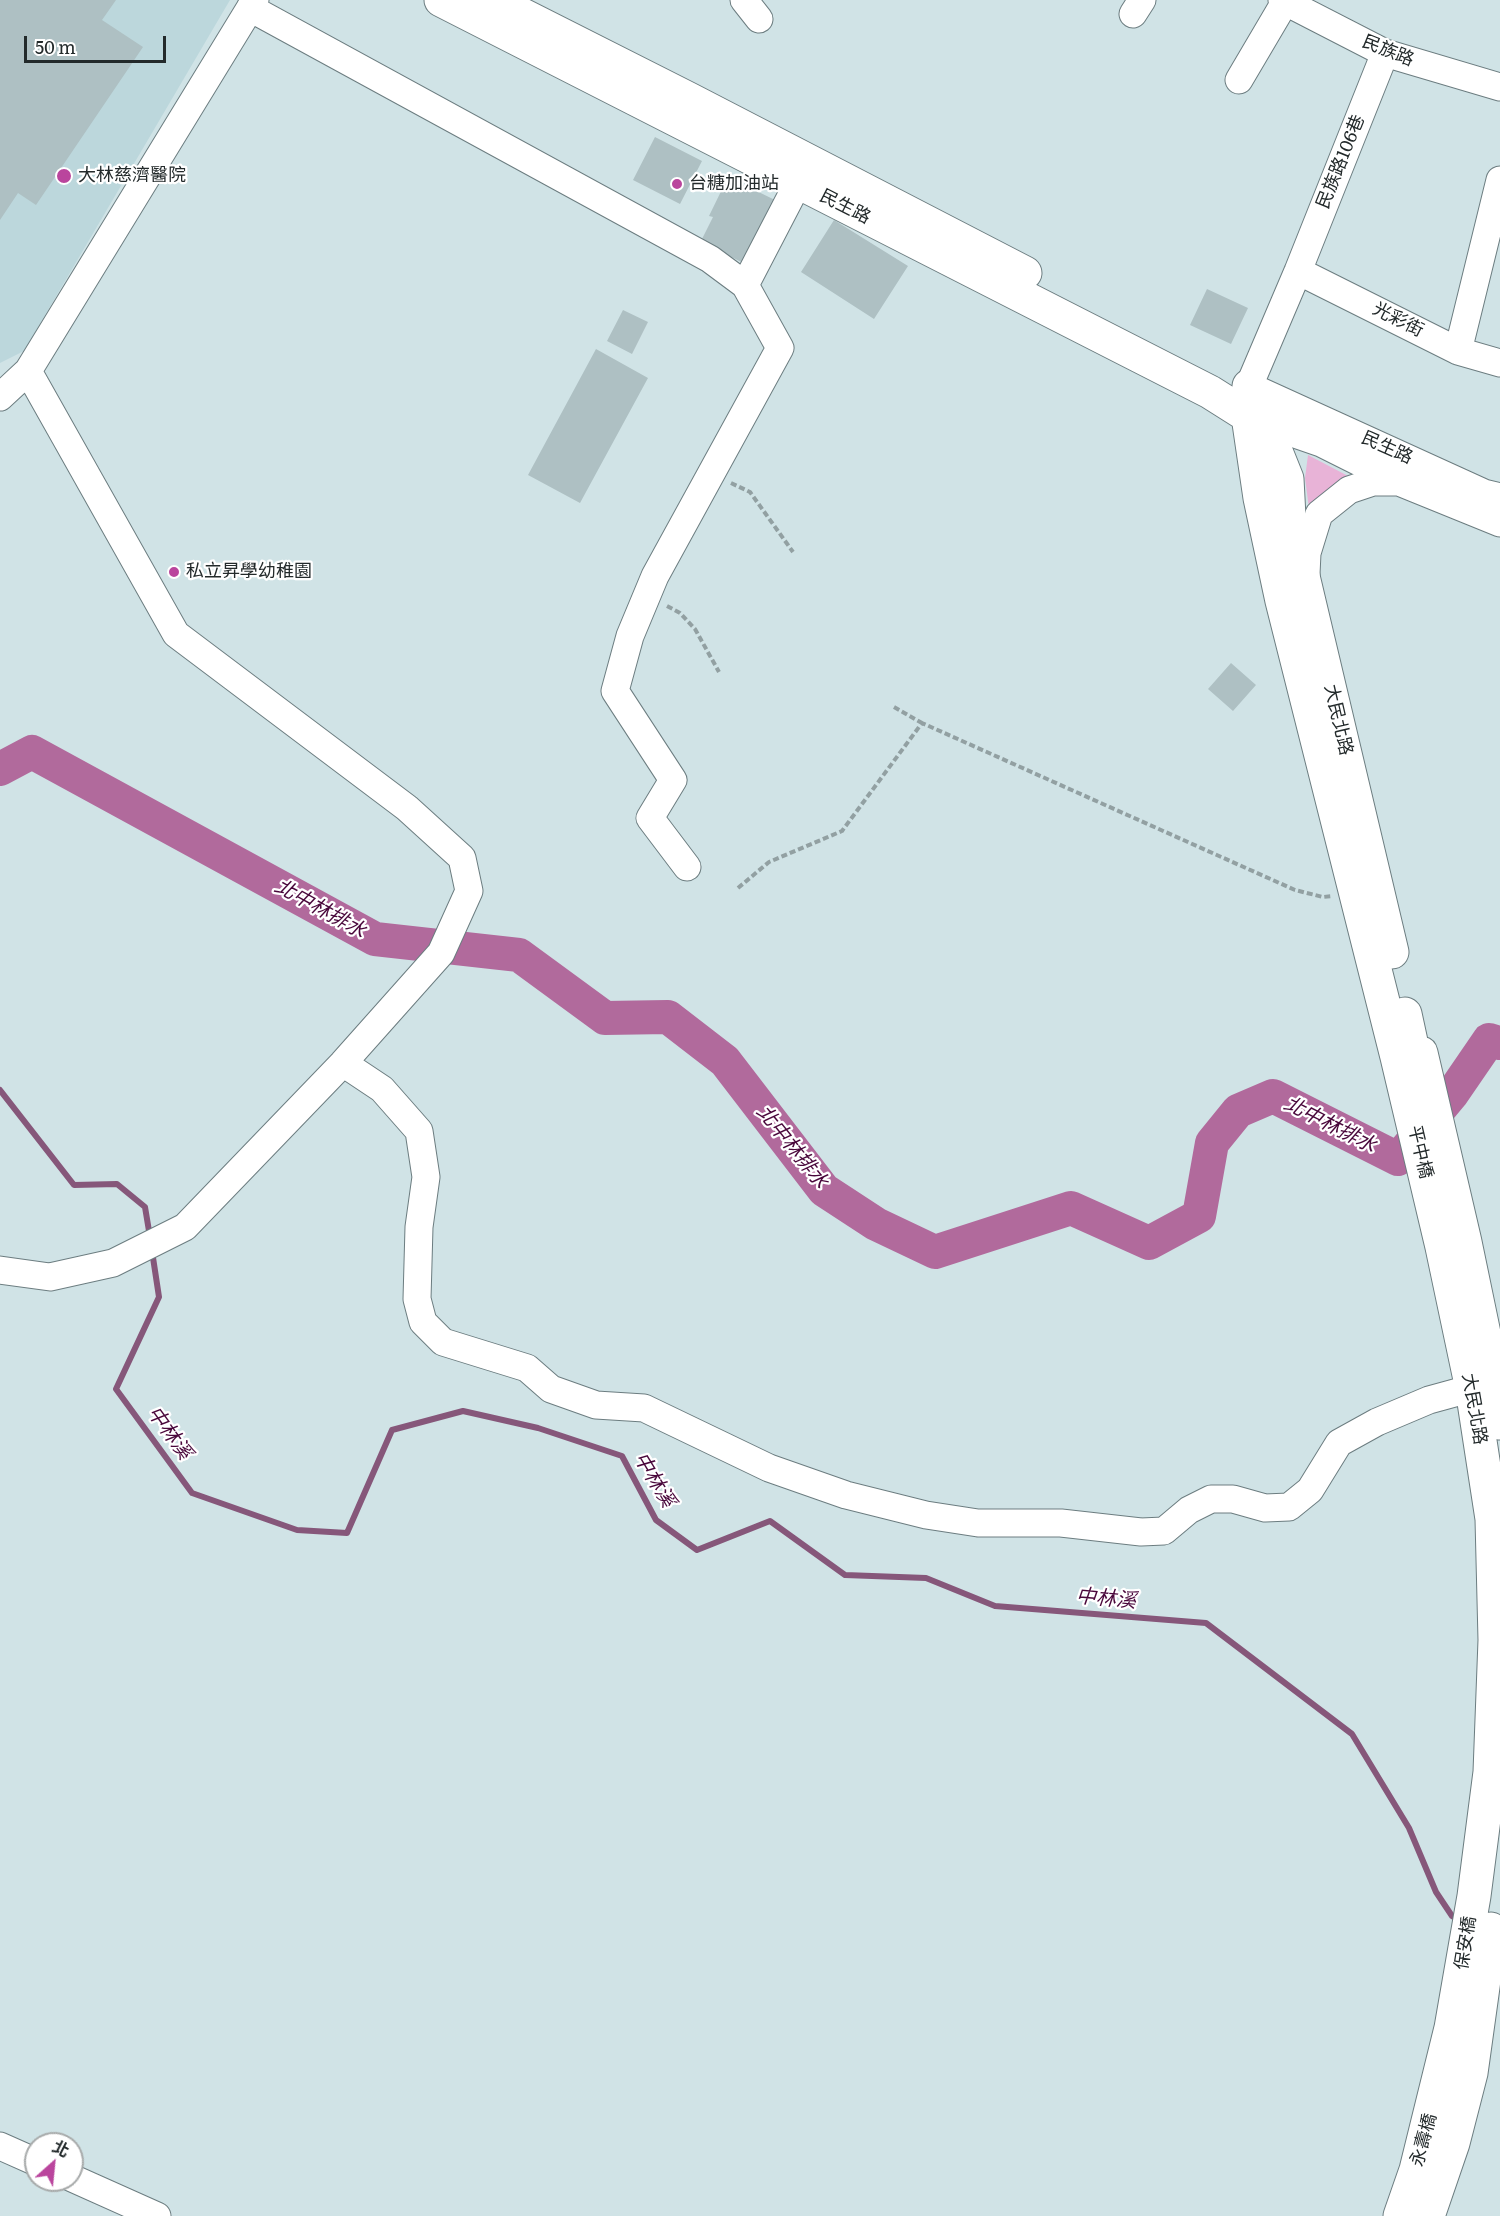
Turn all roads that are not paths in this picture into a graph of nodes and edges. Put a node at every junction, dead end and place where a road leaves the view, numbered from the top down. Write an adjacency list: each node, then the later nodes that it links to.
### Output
1 (441, 0): 9 (main road, 民生路)
2 (493, 0): 16 (main road, 民生路)
3 (1283, 1): 5 (street, 民族路); 6 (street)
4 (253, 4): 11 (street); 14 (street)
5 (1385, 52): 7 (street, 民族路); 10 (street, 民族路106巷)
6 (1239, 80)
7 (1500, 87)
8 (1500, 180): 12 (street)
9 (798, 183): 11 (street); 16 (main road, 民生路)
10 (1298, 271): 12 (street, 光彩街); 16 (street, 民族路106巷)
11 (745, 285): 21 (street)
12 (1458, 351): 13 (street, 光彩街)
13 (1500, 363)
14 (28, 371): 15 (street); 23 (street)
15 (0, 397)
16 (1259, 406): 17 (street); 18 (street, 民生路); 20 (main road, 大民北路); 22 (main road, 大民北路)
17 (1400, 482): 19 (street); 20 (street)
18 (1500, 497)
19 (1500, 523)
20 (1306, 584): 22 (main road, 大民北路)
21 (687, 867)
22 (1409, 1055): 24 (main road, 平中橋)
23 (344, 1063): 25 (street); 26 (street)
24 (1454, 1244): 26 (main road, 大民北路)
25 (0, 1270)
26 (1488, 1383): 27 (main road, 大民北路); 29 (main road, 大民北路)
27 (1500, 1423)
28 (1500, 1858): 29 (main road)
29 (1484, 1898): 30 (main road, 保安橋)
30 (1457, 2068): 35 (main road, 永壽橋); 36 (main road, 永壽橋)
31 (0, 2146): 32 (street)
32 (24, 2157)
33 (84, 2183): 34 (street)
34 (157, 2216)
35 (1400, 2216)
36 (1428, 2216)

